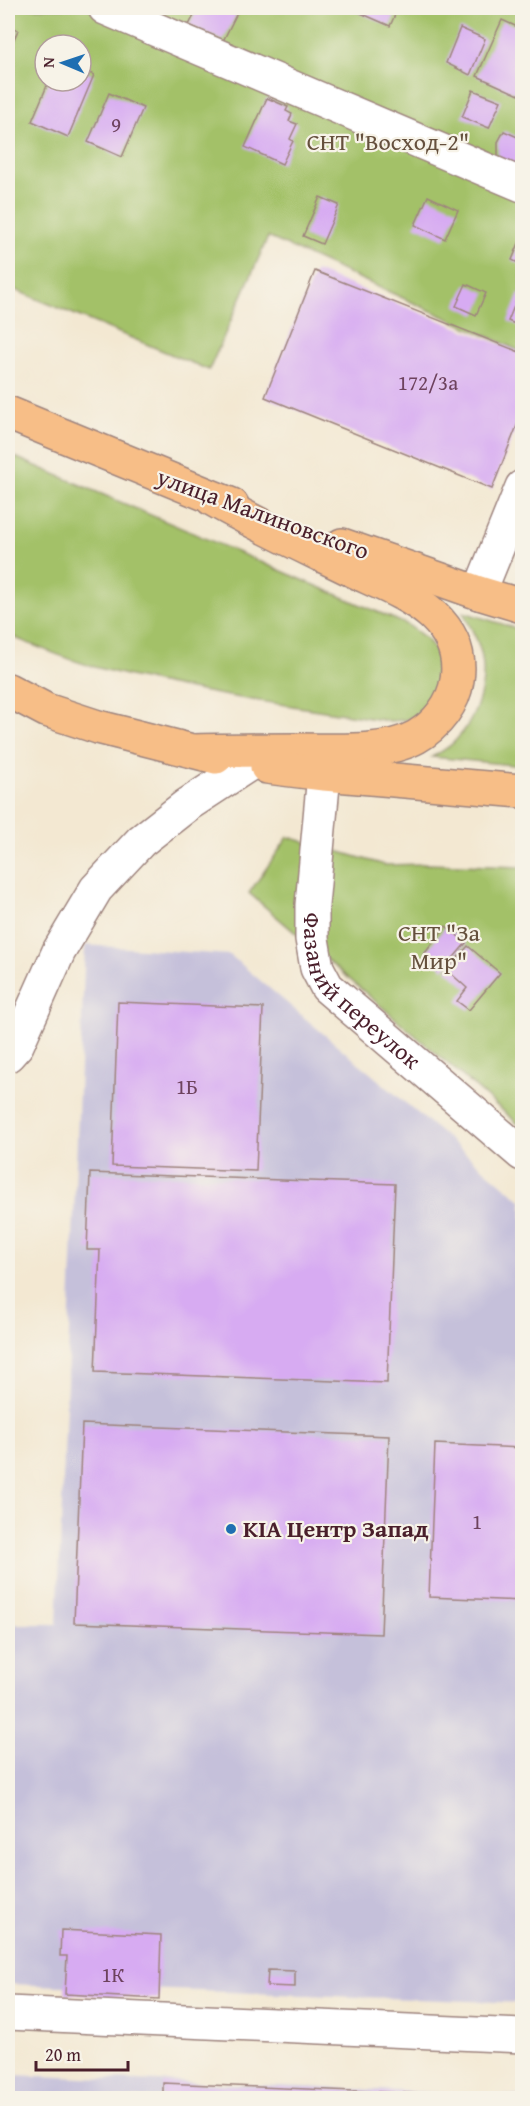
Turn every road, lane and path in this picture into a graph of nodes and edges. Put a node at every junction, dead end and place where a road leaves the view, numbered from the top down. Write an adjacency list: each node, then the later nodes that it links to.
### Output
1 (105, 8): 2 (street)
2 (522, 185)
3 (8, 413): 5 (highway, улица Малиновского)
4 (522, 487): 6 (street)
5 (212, 499): 6 (highway, улица Малиновского); 9 (highway)
6 (479, 593): 7 (highway, улица Малиновского)
7 (522, 606)
8 (8, 690): 9 (highway)
9 (195, 751): 10 (highway)
10 (248, 765): 11 (highway); 13 (street)
11 (324, 774): 12 (highway); 14 (street, Фазаний переулок)
12 (522, 790)
13 (8, 1055)
14 (522, 1154)
15 (8, 2013): 16 (street)
16 (522, 2036)

